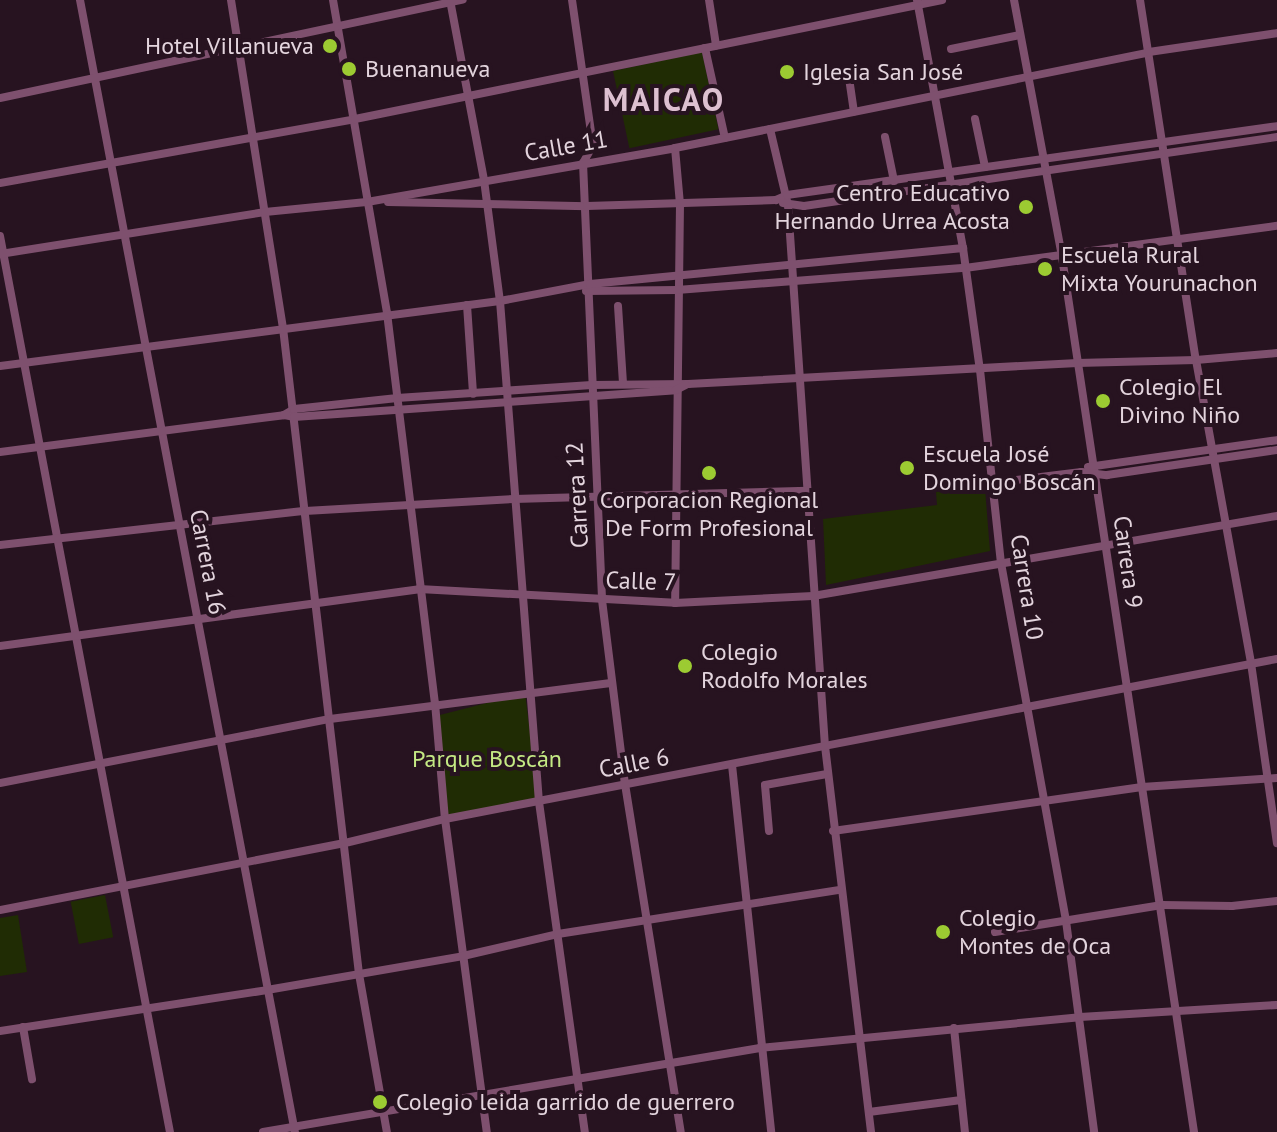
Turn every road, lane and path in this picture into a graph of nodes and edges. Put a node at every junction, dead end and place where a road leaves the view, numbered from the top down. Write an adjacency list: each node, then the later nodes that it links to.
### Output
1 (80, 0): 23 (street, Carrera 16)
2 (231, 0): 18 (street)
3 (333, 0): 12 (street)
4 (463, 0): 10 (street)
5 (572, 0): 21 (street, Carrera 12)
6 (709, 0): 15 (street)
7 (942, 0): 11 (street)
8 (1014, 0): 14 (street, Carrera 9)
9 (1140, 0): 19 (street)
10 (451, 1): 12 (street); 24 (street)
11 (917, 3): 15 (street); 26 (street, Carrera 10)
12 (338, 28): 18 (street); 28 (street)
13 (1277, 33): 19 (street, Calle 11)
14 (1020, 35): 17 (street); 22 (street, Carrera 9)
15 (716, 45): 16 (street)
16 (705, 48): 21 (street); 35 (street)
17 (951, 49)
18 (240, 50): 23 (street); 34 (street)
19 (1149, 52): 22 (street, Calle 11); 36 (street)
20 (848, 71): 27 (street)
21 (584, 72): 24 (street); 40 (street, Carrera 12)
22 (1027, 77): 26 (street, Calle 11); 39 (street, Carrera 9)
23 (96, 78): 25 (street); 41 (street, Carrera 16)
24 (468, 95): 28 (street); 45 (street)
25 (0, 98)
26 (934, 98): 27 (street, Calle 11); 44 (street, Carrera 10)
27 (854, 112): 31 (street, Calle 11)
28 (355, 119): 34 (street); 50 (street)
29 (975, 119): 42 (street)
30 (1277, 126): 36 (street)
31 (770, 129): 35 (street, Calle 11); 49 (street)
32 (885, 137): 46 (street)
33 (1277, 137): 38 (street)
34 (253, 138): 41 (street); 54 (street)
35 (725, 138): 37 (street, Calle 11)
36 (1164, 141): 38 (street); 39 (street)
37 (675, 148): 40 (street, Calle 11); 52 (street)
38 (1166, 154): 43 (street); 58 (street)
39 (1045, 159): 42 (street); 43 (street, Carrera 9)
40 (583, 163): 45 (street, Calle 11); 53 (street, Carrera 12)
41 (110, 164): 47 (street); 56 (street, Carrera 16)
42 (985, 167): 44 (street)
43 (1047, 171): 48 (street); 61 (street, Carrera 9)
44 (949, 173): 46 (street); 48 (street, Carrera 10)
45 (484, 180): 50 (street, Calle 11); 51 (street)
46 (894, 181): 49 (street)
47 (0, 183)
48 (951, 185): 49 (street); 59 (street, Carrera 10)
49 (788, 200): 52 (street); 62 (street)
50 (367, 202): 51 (street); 54 (street, Calle 11); 71 (street)
51 (487, 203): 53 (street); 68 (street)
52 (680, 204): 53 (street); 64 (street)
53 (587, 206): 66 (street, Carrera 12)
54 (265, 212): 56 (street, Calle 11); 72 (street)
55 (1277, 226): 58 (street)
56 (123, 235): 60 (street, Calle 11); 73 (street, Carrera 16)
57 (0, 236): 60 (street)
58 (1178, 240): 61 (street); 75 (street)
59 (963, 248): 62 (street); 63 (street, Carrera 10)
60 (2, 254): 76 (street)
61 (1062, 257): 63 (street); 77 (street, Carrera 9)
62 (793, 264): 64 (street); 65 (street)
63 (965, 268): 65 (street); 79 (street, Carrera 10)
64 (678, 276): 66 (street); 67 (street)
65 (793, 282): 67 (street); 80 (street)
66 (590, 288): 67 (street); 68 (street); 82 (street, Carrera 12)
67 (677, 290): 83 (street)
68 (500, 301): 69 (street); 86 (street)
69 (467, 305): 71 (street); 84 (street)
70 (618, 306): 81 (street)
71 (387, 313): 72 (street); 87 (street)
72 (283, 328): 73 (street); 88 (street)
73 (145, 345): 76 (street); 89 (street, Carrera 16)
74 (1277, 353): 75 (street)
75 (1196, 360): 77 (street); 94 (street)
76 (24, 363): 78 (street); 91 (street)
77 (1077, 363): 79 (street); 95 (street, Carrera 9)
78 (0, 366)
79 (980, 370): 80 (street); 98 (street, Carrera 10)
80 (799, 379): 83 (street); 99 (street)
81 (623, 384): 82 (street); 83 (street)
82 (592, 385): 85 (street, Carrera 12); 86 (street)
83 (675, 386): 85 (street); 100 (street)
84 (473, 394): 86 (street); 87 (street)
85 (593, 395): 86 (street); 101 (street, Carrera 12)
86 (505, 396): 87 (street); 102 (street)
87 (398, 403): 88 (street); 103 (street)
88 (294, 413): 89 (street); 104 (street)
89 (161, 429): 91 (street); 106 (street, Carrera 16)
90 (1277, 440): 94 (street)
91 (37, 446): 93 (street); 108 (street)
92 (1277, 450): 94 (street)
93 (0, 452)
94 (1213, 454): 95 (street); 97 (street); 107 (street)
95 (1092, 464): 96 (street); 97 (street, Carrera 9)
96 (1081, 472): 97 (street); 98 (street)
97 (1094, 475): 110 (street, Carrera 9)
98 (992, 483): 111 (street, Carrera 10)
99 (808, 491): 100 (street); 114 (street)
100 (674, 493): 101 (street); 117 (street)
101 (598, 496): 102 (street); 115 (street, Carrera 12)
102 (514, 499): 103 (street); 113 (street)
103 (409, 506): 104 (street); 112 (street)
104 (305, 511): 106 (street); 116 (street)
105 (1277, 516): 107 (street, Calle 7)
106 (181, 524): 108 (street); 118 (street, Carrera 16)
107 (1224, 525): 110 (street, Calle 7); 122 (street)
108 (57, 537): 109 (street); 119 (street)
109 (0, 545)
110 (1106, 545): 111 (street, Calle 7); 124 (street, Carrera 9)
111 (1001, 563): 114 (street, Calle 7); 127 (street, Carrera 10)
112 (419, 589): 113 (street, Calle 7); 116 (street, Calle 7); 126 (street)
113 (521, 594): 115 (street, Calle 7); 125 (street)
114 (813, 596): 117 (street, Calle 7); 130 (street)
115 (602, 600): 117 (street, Calle 7); 123 (street, Carrera 12)
116 (314, 602): 118 (street, Calle 7); 128 (street)
117 (675, 603)
118 (199, 618): 119 (street, Calle 7); 129 (street, Carrera 16)
119 (75, 634): 120 (street, Calle 7); 131 (street)
120 (0, 646)
121 (1277, 659): 122 (street, Calle 6)
122 (1251, 663): 124 (street, Calle 6); 134 (street)
123 (611, 683): 125 (street); 136 (street, Carrera 12)
124 (1125, 687): 127 (street, Calle 6); 137 (street, Carrera 9)
125 (528, 692): 126 (street); 139 (street)
126 (435, 703): 128 (street); 140 (street)
127 (1027, 706): 130 (street, Calle 6); 138 (street, Carrera 10)
128 (330, 719): 129 (street); 143 (street)
129 (221, 742): 131 (street); 145 (street, Carrera 16)
130 (825, 746): 132 (street, Calle 6); 133 (street)
131 (99, 764): 135 (street); 146 (street)
132 (732, 765): 136 (street, Calle 6); 149 (street)
133 (827, 774): 141 (street); 142 (street)
134 (1272, 778): 137 (street); 144 (street)
135 (0, 783)
136 (625, 784): 139 (street, Calle 6); 152 (street, Carrera 12)
137 (1142, 787): 138 (street); 150 (street, Carrera 9)
138 (1046, 801): 142 (street); 153 (street, Carrera 10)
139 (539, 802): 140 (street, Calle 6); 155 (street)
140 (445, 819): 143 (street, Calle 6); 156 (street)
141 (769, 831)
142 (833, 831): 147 (street)
143 (345, 843): 145 (street, Calle 6); 157 (street)
144 (1277, 843)
145 (243, 863): 146 (street, Calle 6); 158 (street, Carrera 16)
146 (123, 886): 151 (street, Calle 6); 160 (street)
147 (840, 890): 149 (street); 166 (street)
148 (1277, 901): 150 (street)
149 (746, 903): 152 (street); 167 (street)
150 (1162, 905): 153 (street); 161 (street, Carrera 9)
151 (0, 910)
152 (648, 919): 155 (street); 168 (street, Carrera 12)
153 (1066, 921): 154 (street); 162 (street, Carrera 10)
154 (995, 932)
155 (558, 934): 156 (street); 169 (street)
156 (463, 956): 157 (street); 171 (street)
157 (359, 974): 158 (street); 173 (street)
158 (267, 990): 160 (street); 175 (street, Carrera 16)
159 (1277, 1005): 161 (street)
160 (143, 1007): 163 (street); 176 (street)
161 (1177, 1010): 162 (street); 186 (street, Carrera 9)
162 (1080, 1017): 164 (street); 185 (street, Carrera 10)
163 (23, 1027): 165 (street); 170 (street)
164 (954, 1028): 166 (street); 172 (street)
165 (0, 1031)
166 (862, 1036): 167 (street); 174 (street)
167 (760, 1048): 168 (street); 182 (street)
168 (671, 1062): 169 (street); 181 (street, Carrera 12)
169 (577, 1077): 171 (street); 180 (street)
170 (32, 1079)
171 (481, 1094): 173 (street); 179 (street)
172 (961, 1100): 174 (street); 184 (street)
173 (384, 1110): 175 (street); 178 (street)
174 (869, 1112): 183 (street)
175 (295, 1129): 177 (street)
176 (170, 1132)
177 (263, 1132)
178 (387, 1132)
179 (487, 1132)
180 (585, 1132)
181 (681, 1132)
182 (771, 1132)
183 (871, 1132)
184 (965, 1132)
185 (1094, 1132)
186 (1194, 1132)

